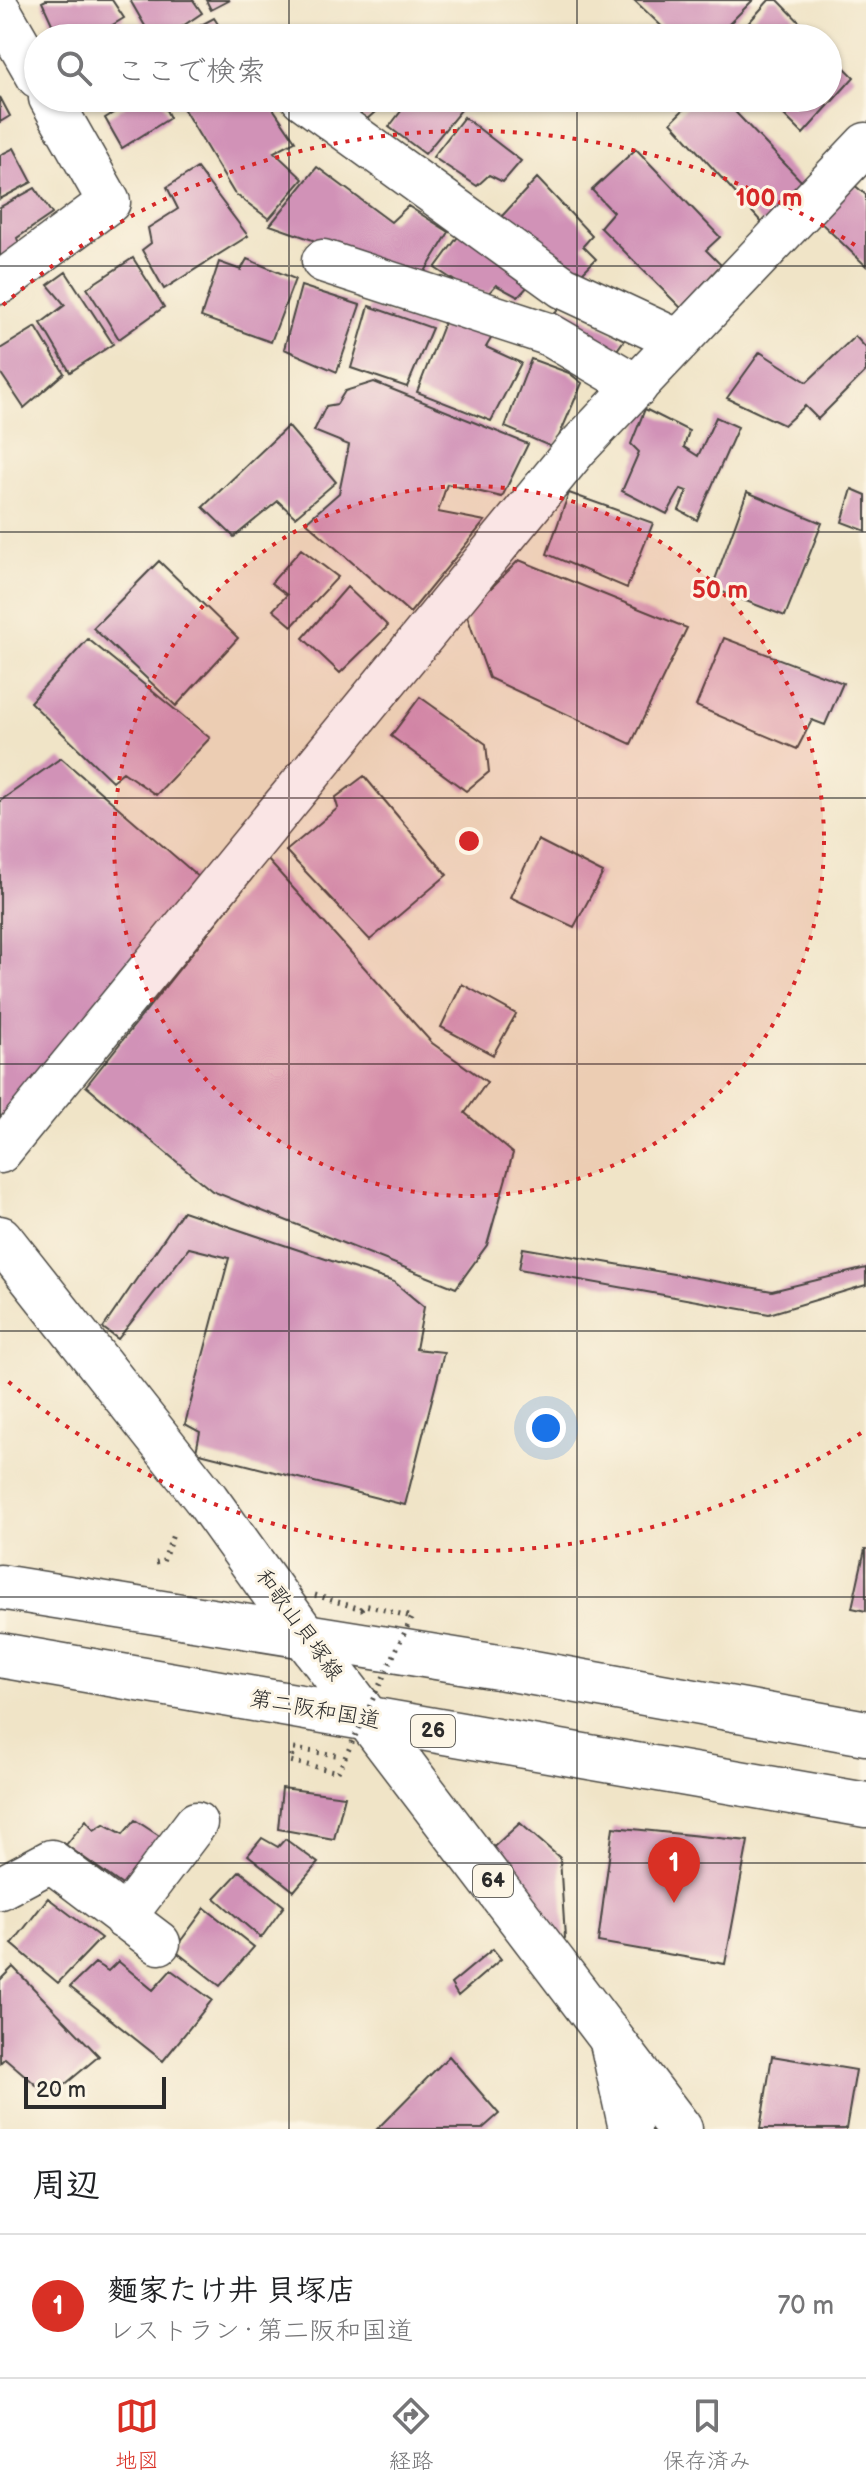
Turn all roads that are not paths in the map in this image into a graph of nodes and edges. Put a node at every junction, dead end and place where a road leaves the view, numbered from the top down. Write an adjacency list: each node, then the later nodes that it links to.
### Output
1 (0, 11): 2 (street)
2 (24, 53)
3 (58, 112): 7 (street)
4 (321, 112): 8 (street)
5 (866, 144): 8 (street)
6 (323, 261): 9 (street)
7 (0, 283)
8 (679, 341): 9 (street)
9 (637, 386): 10 (street)
10 (0, 1152)
11 (0, 1238): 13 (main road, 和歌山貝塚線 / 64)
12 (0, 1587): 13 (main road)
13 (309, 1615): 15 (main road, 和歌山貝塚線 / 64); 16 (main road)
14 (0, 1655): 15 (main road, 第二阪和国道 / 26)
15 (370, 1720): 17 (main road, 第二阪和国道 / 26); 22 (main road, 和歌山貝塚線 / 64)
16 (866, 1733)
17 (866, 1805)
18 (196, 1823): 20 (street)
19 (0, 1888): 20 (street)
20 (124, 1918): 21 (street)
21 (159, 1943)
22 (609, 2033): 23 (street); 24 (main road, 和歌山貝塚線 / 64)
23 (630, 2129)
24 (680, 2129)

